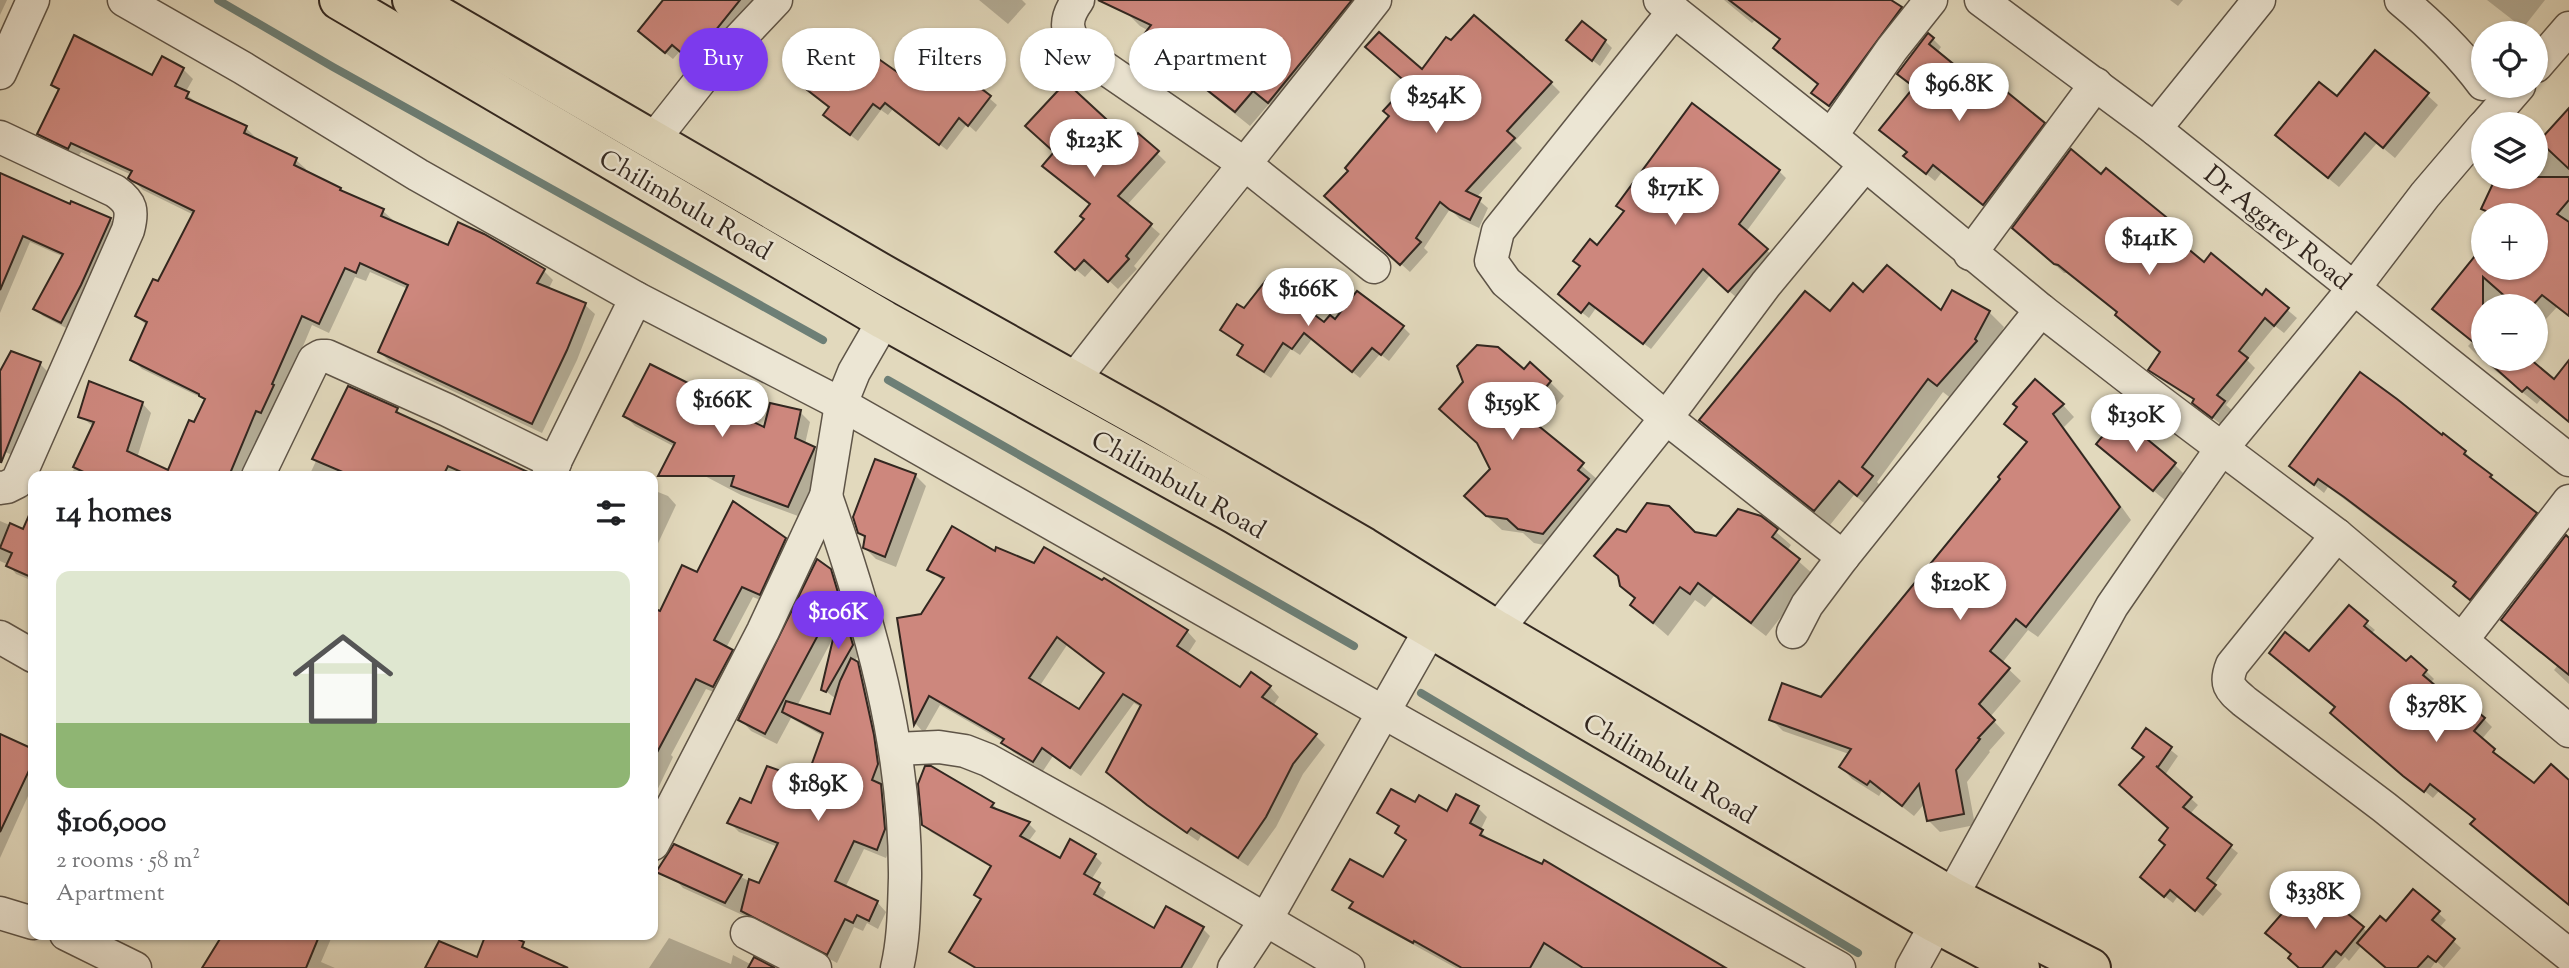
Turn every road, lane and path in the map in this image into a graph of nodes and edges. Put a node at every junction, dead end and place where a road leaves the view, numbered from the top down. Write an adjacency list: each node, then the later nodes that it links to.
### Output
1 (33, 0): 15 (street)
2 (124, 0): 27 (street)
3 (339, 0): 29 (main road, Chilimbulu Road)
4 (412, 0): 21 (main road, Chilimbulu Road)
5 (776, 0): 21 (street)
6 (1078, 0): 22 (street)
7 (1375, 0): 22 (street)
8 (1931, 0): 19 (street)
9 (1982, 0): 16 (street, Dr Aggrey Road)
10 (2259, 0): 18 (street)
11 (2401, 0): 17 (street)
12 (1667, 6): 19 (street); 32 (street)
13 (2569, 28): 14 (street)
14 (2548, 52)
15 (0, 72)
16 (2095, 84): 18 (street, Dr Aggrey Road); 24 (street)
17 (2493, 102): 26 (street)
18 (2155, 129): 26 (street, Dr Aggrey Road)
19 (1830, 136): 23 (street)
20 (0, 137): 37 (street)
21 (654, 139): 30 (main road, Chilimbulu Road)
22 (1246, 165): 25 (street); 30 (street)
23 (1864, 166): 24 (street); 32 (street)
24 (1970, 254): 28 (street)
25 (1374, 267)
26 (2354, 288): 33 (street); 34 (street, Dr Aggrey Road)
27 (636, 298): 31 (street); 35 (street)
28 (2041, 310): 33 (street); 41 (street)
29 (884, 320): 31 (street); 42 (main road, Chilimbulu Road)
30 (1073, 381): 43 (main road, Chilimbulu Road)
31 (841, 404): 38 (street); 48 (street)
32 (1667, 418): 41 (street); 43 (street)
33 (2222, 449): 40 (street); 52 (street)
34 (2569, 460)
35 (551, 470): 36 (street)
36 (260, 471)
37 (0, 488)
38 (826, 496): 50 (street); 51 (street)
39 (2569, 501): 46 (street)
40 (2337, 535): 46 (street); 58 (street)
41 (1843, 557): 44 (street)
42 (1430, 629): 48 (street); 52 (main road, Chilimbulu Road)
43 (1497, 629): 52 (main road, Chilimbulu Road)
44 (1793, 632)
45 (0, 637): 47 (street)
46 (2462, 640): 49 (street)
47 (28, 653)
48 (1383, 712): 55 (street); 64 (street)
49 (2569, 731)
50 (895, 749): 55 (street); 61 (street)
51 (658, 834)
52 (1944, 910): 65 (street); 66 (main road, Chilimbulu Road); 67 (main road, Chilimbulu Road)
53 (0, 913): 54 (street)
54 (28, 921)
55 (1265, 921): 62 (street); 63 (street)
56 (747, 933): 60 (street)
57 (78, 940): 59 (street)
58 (2569, 955)
59 (135, 968)
60 (815, 968)
61 (897, 968)
62 (1234, 968)
63 (1348, 968)
64 (1839, 968)
65 (1912, 968)
66 (2020, 968)
67 (2091, 968)

